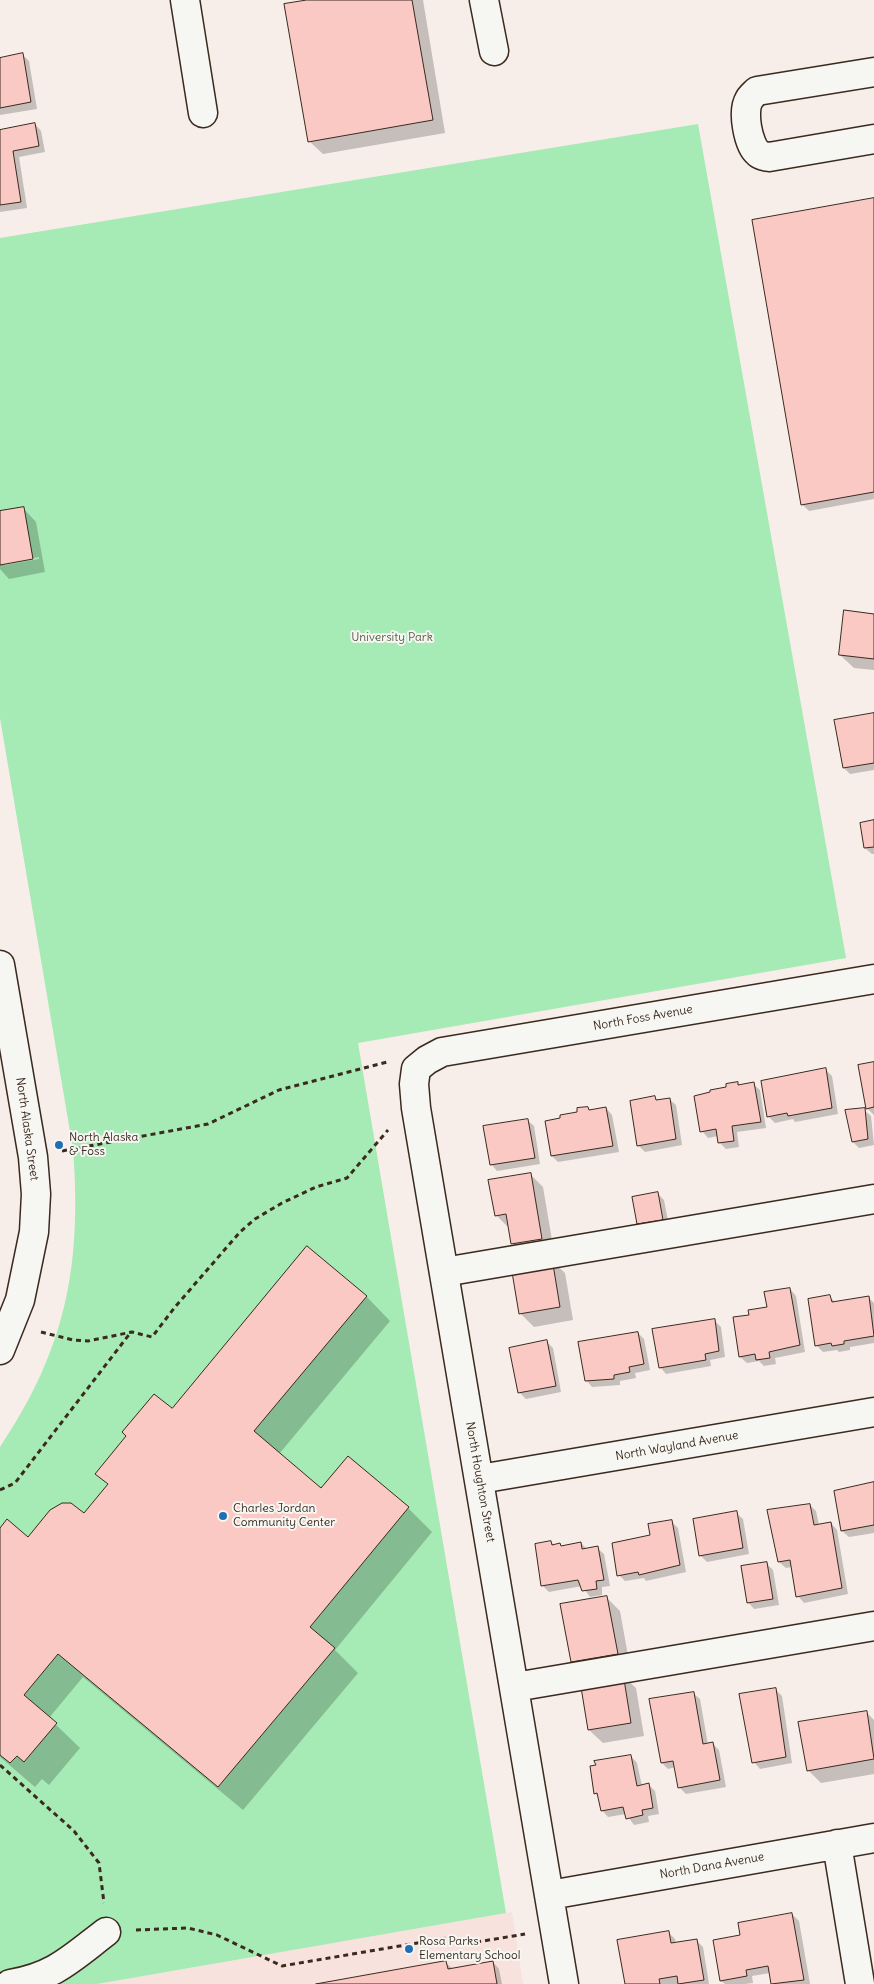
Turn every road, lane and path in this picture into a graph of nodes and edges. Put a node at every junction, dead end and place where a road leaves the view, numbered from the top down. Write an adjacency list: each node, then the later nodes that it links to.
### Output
1 (185, 0): 5 (street)
2 (484, 0): 3 (street)
3 (494, 51)
4 (874, 72): 6 (street)
5 (203, 113)
6 (874, 139)
7 (0, 965): 10 (street, North Alaska Street)
8 (874, 979): 9 (street, North Foss Avenue)
9 (416, 1069): 11 (street, North Houghton Street); 12 (path)
10 (11, 1094): 12 (street, North Alaska Street)
11 (416, 1108): 14 (street, North Houghton Street); 16 (path)
12 (33, 1157): 15 (street, North Alaska Street)
13 (874, 1198): 14 (street)
14 (444, 1272): 19 (street, North Houghton Street)
15 (13, 1321): 16 (path); 17 (street, North Alaska Street)
16 (132, 1332): 20 (path)
17 (0, 1350)
18 (874, 1412): 19 (street, North Wayland Avenue)
19 (480, 1480): 22 (street, North Houghton Street)
20 (0, 1490)
21 (874, 1626): 22 (street)
22 (515, 1687): 26 (street, North Houghton Street)
23 (0, 1765): 28 (path)
24 (874, 1838): 25 (street, North Dana Avenue)
25 (837, 1844): 26 (street, North Dana Avenue); 31 (street)
26 (550, 1895): 27 (street, North Houghton Street)
27 (556, 1929): 28 (path); 30 (street, North Houghton Street)
28 (106, 1932): 29 (street)
29 (10, 1984)
30 (564, 1984)
31 (860, 1984)

